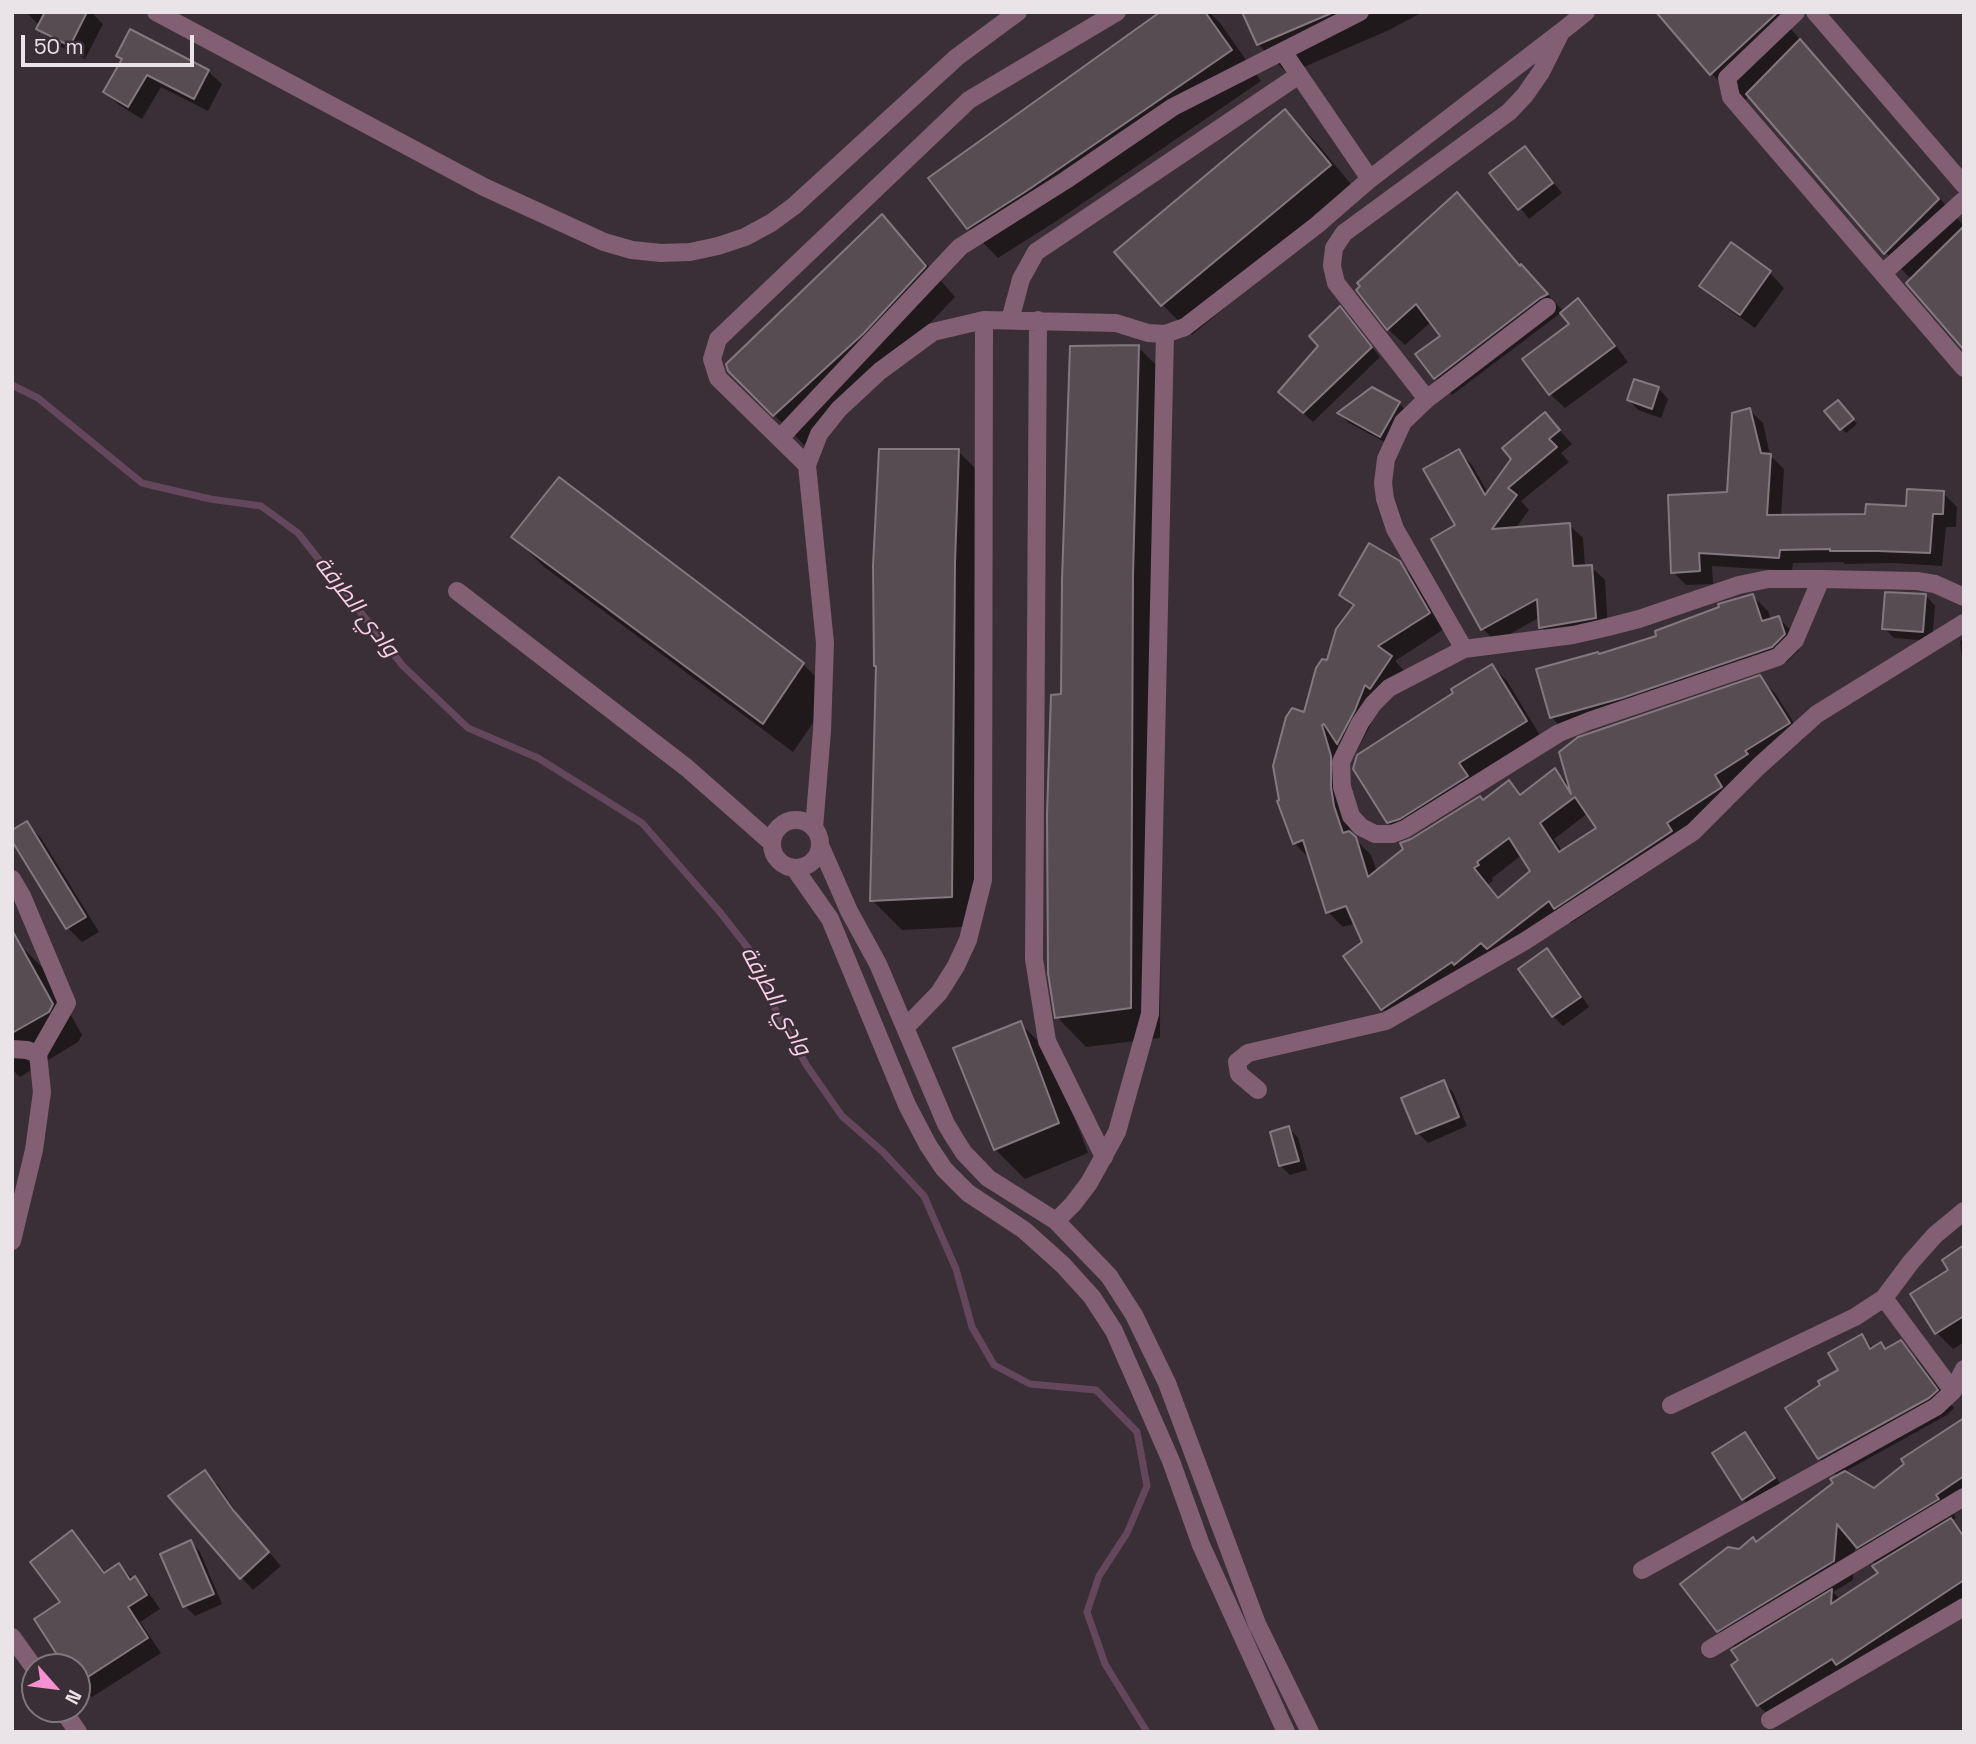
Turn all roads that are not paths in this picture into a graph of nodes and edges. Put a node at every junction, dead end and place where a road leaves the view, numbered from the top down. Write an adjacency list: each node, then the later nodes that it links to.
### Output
1 (156, 12): 2 (street)
2 (1018, 12)
3 (1117, 12): 22 (street)
4 (1360, 12): 9 (street)
5 (1586, 12): 8 (street)
6 (1796, 12): 14 (street)
7 (1815, 12): 12 (street)
8 (1561, 32): 11 (street); 21 (street)
9 (1284, 53): 10 (street); 22 (street)
10 (1299, 75): 11 (street); 17 (street)
11 (1370, 179): 19 (street)
12 (1964, 185)
13 (1964, 200): 14 (street)
14 (1883, 273): 20 (street)
15 (1547, 307): 21 (street)
16 (984, 320): 17 (street); 23 (street); 35 (street)
17 (1010, 320): 18 (street)
18 (1038, 320): 19 (street); 39 (street)
19 (1165, 334): 39 (street)
20 (1964, 368)
21 (1427, 398): 28 (street)
22 (780, 438): 23 (street)
23 (807, 465): 29 (street)
24 (1821, 579): 26 (street); 28 (street); 28 (street)
25 (457, 591): 30 (street)
26 (1964, 597)
27 (1964, 623): 38 (street)
28 (1464, 649)
29 (814, 828): 30 (street); 31 (street)
30 (772, 843): 32 (street)
31 (820, 845): 32 (street); 35 (street)
32 (794, 869): 54 (street)
33 (12, 879): 34 (street)
34 (17, 894): 37 (street)
35 (906, 1027): 41 (street)
36 (12, 1049): 37 (street)
37 (38, 1054): 42 (street)
38 (1258, 1090)
39 (1104, 1157): 41 (street)
40 (1964, 1211): 43 (street)
41 (1056, 1221): 55 (street)
42 (12, 1241)
43 (1884, 1298): 45 (street); 46 (street)
44 (1964, 1369): 45 (street)
45 (1953, 1391): 48 (street)
46 (1671, 1405)
47 (1964, 1497): 51 (street)
48 (1642, 1570)
49 (1964, 1607): 53 (street)
50 (12, 1637): 52 (street)
51 (1710, 1649)
52 (24, 1653)
53 (1770, 1720)
54 (1286, 1732)
55 (1310, 1732)

